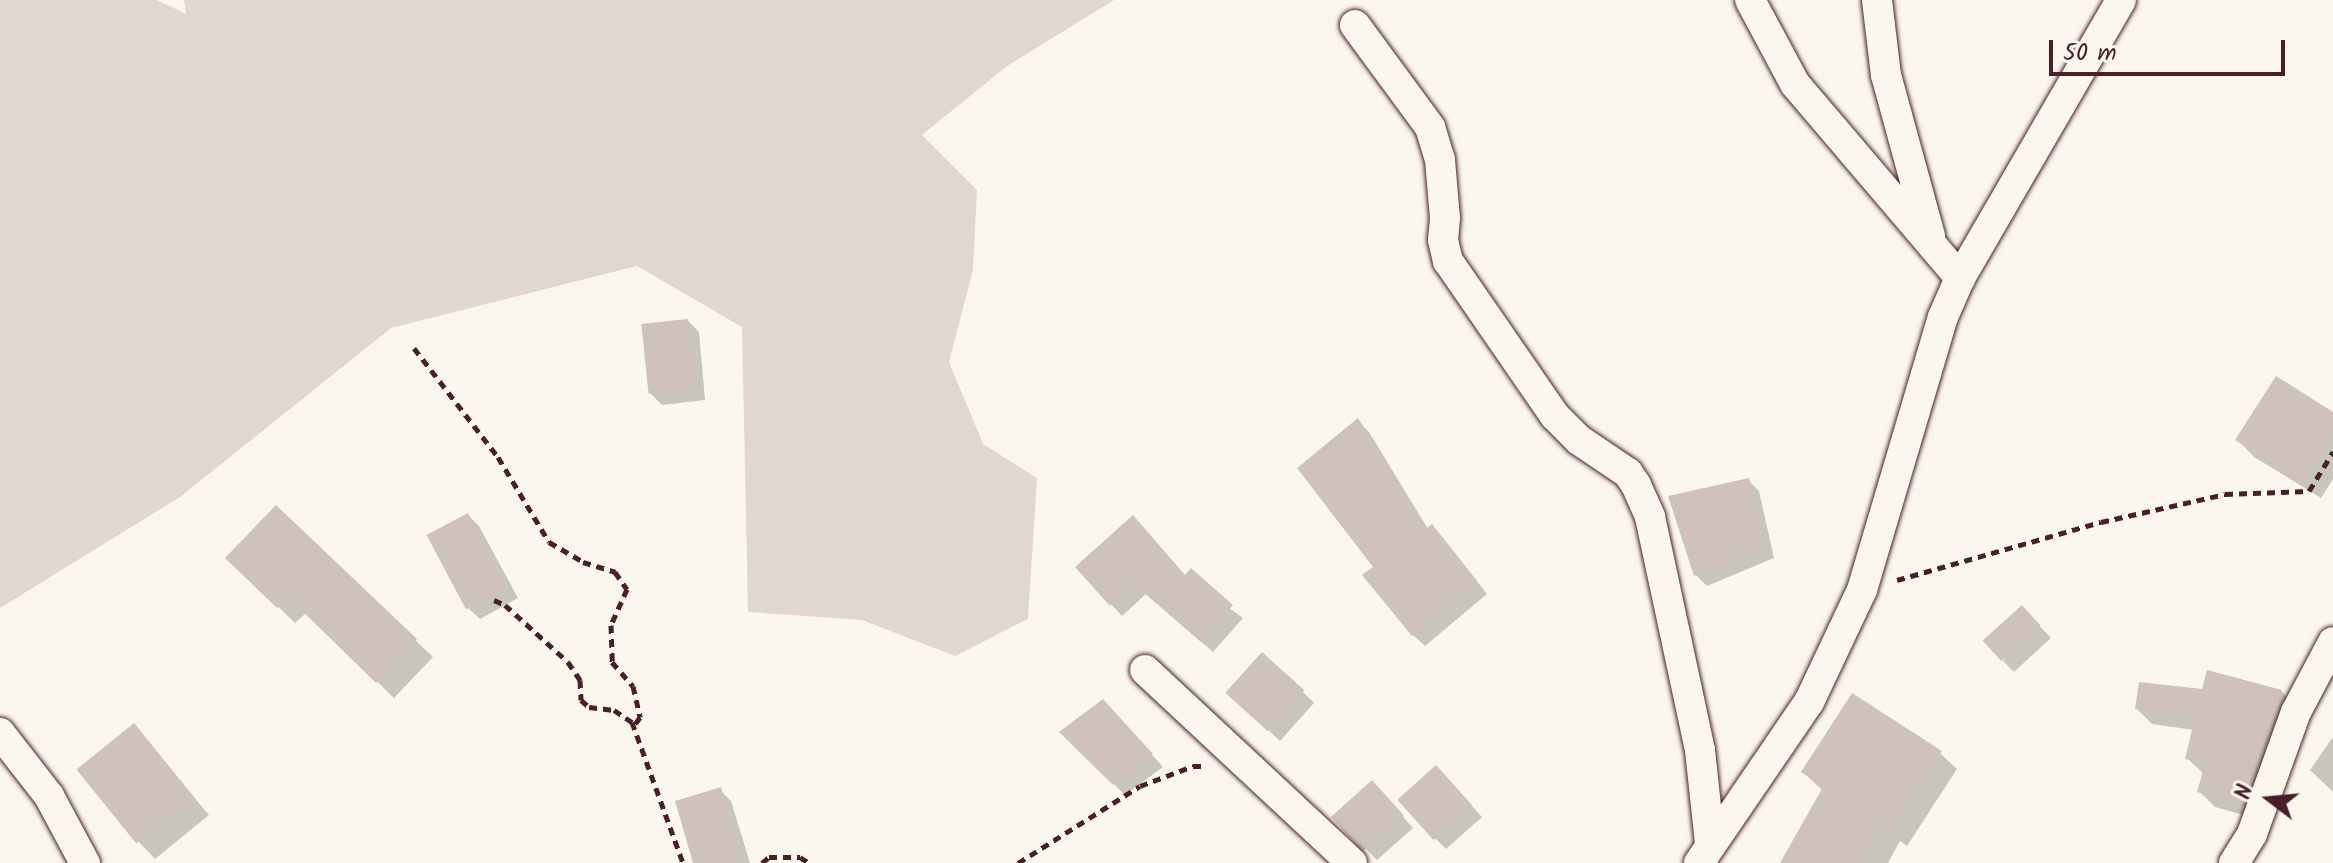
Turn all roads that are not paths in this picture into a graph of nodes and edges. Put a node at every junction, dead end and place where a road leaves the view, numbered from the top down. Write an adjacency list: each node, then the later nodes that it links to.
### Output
1 (1750, 0): 5 (street)
2 (1877, 0): 5 (street)
3 (2121, 0): 6 (street)
4 (1355, 25): 10 (street)
5 (1933, 246): 6 (street)
6 (1960, 278): 10 (street)
7 (2333, 642): 13 (street)
8 (1145, 670): 12 (street)
9 (0, 733): 11 (street)
10 (1704, 854)
11 (85, 863)
12 (1352, 863)
13 (2234, 863)

